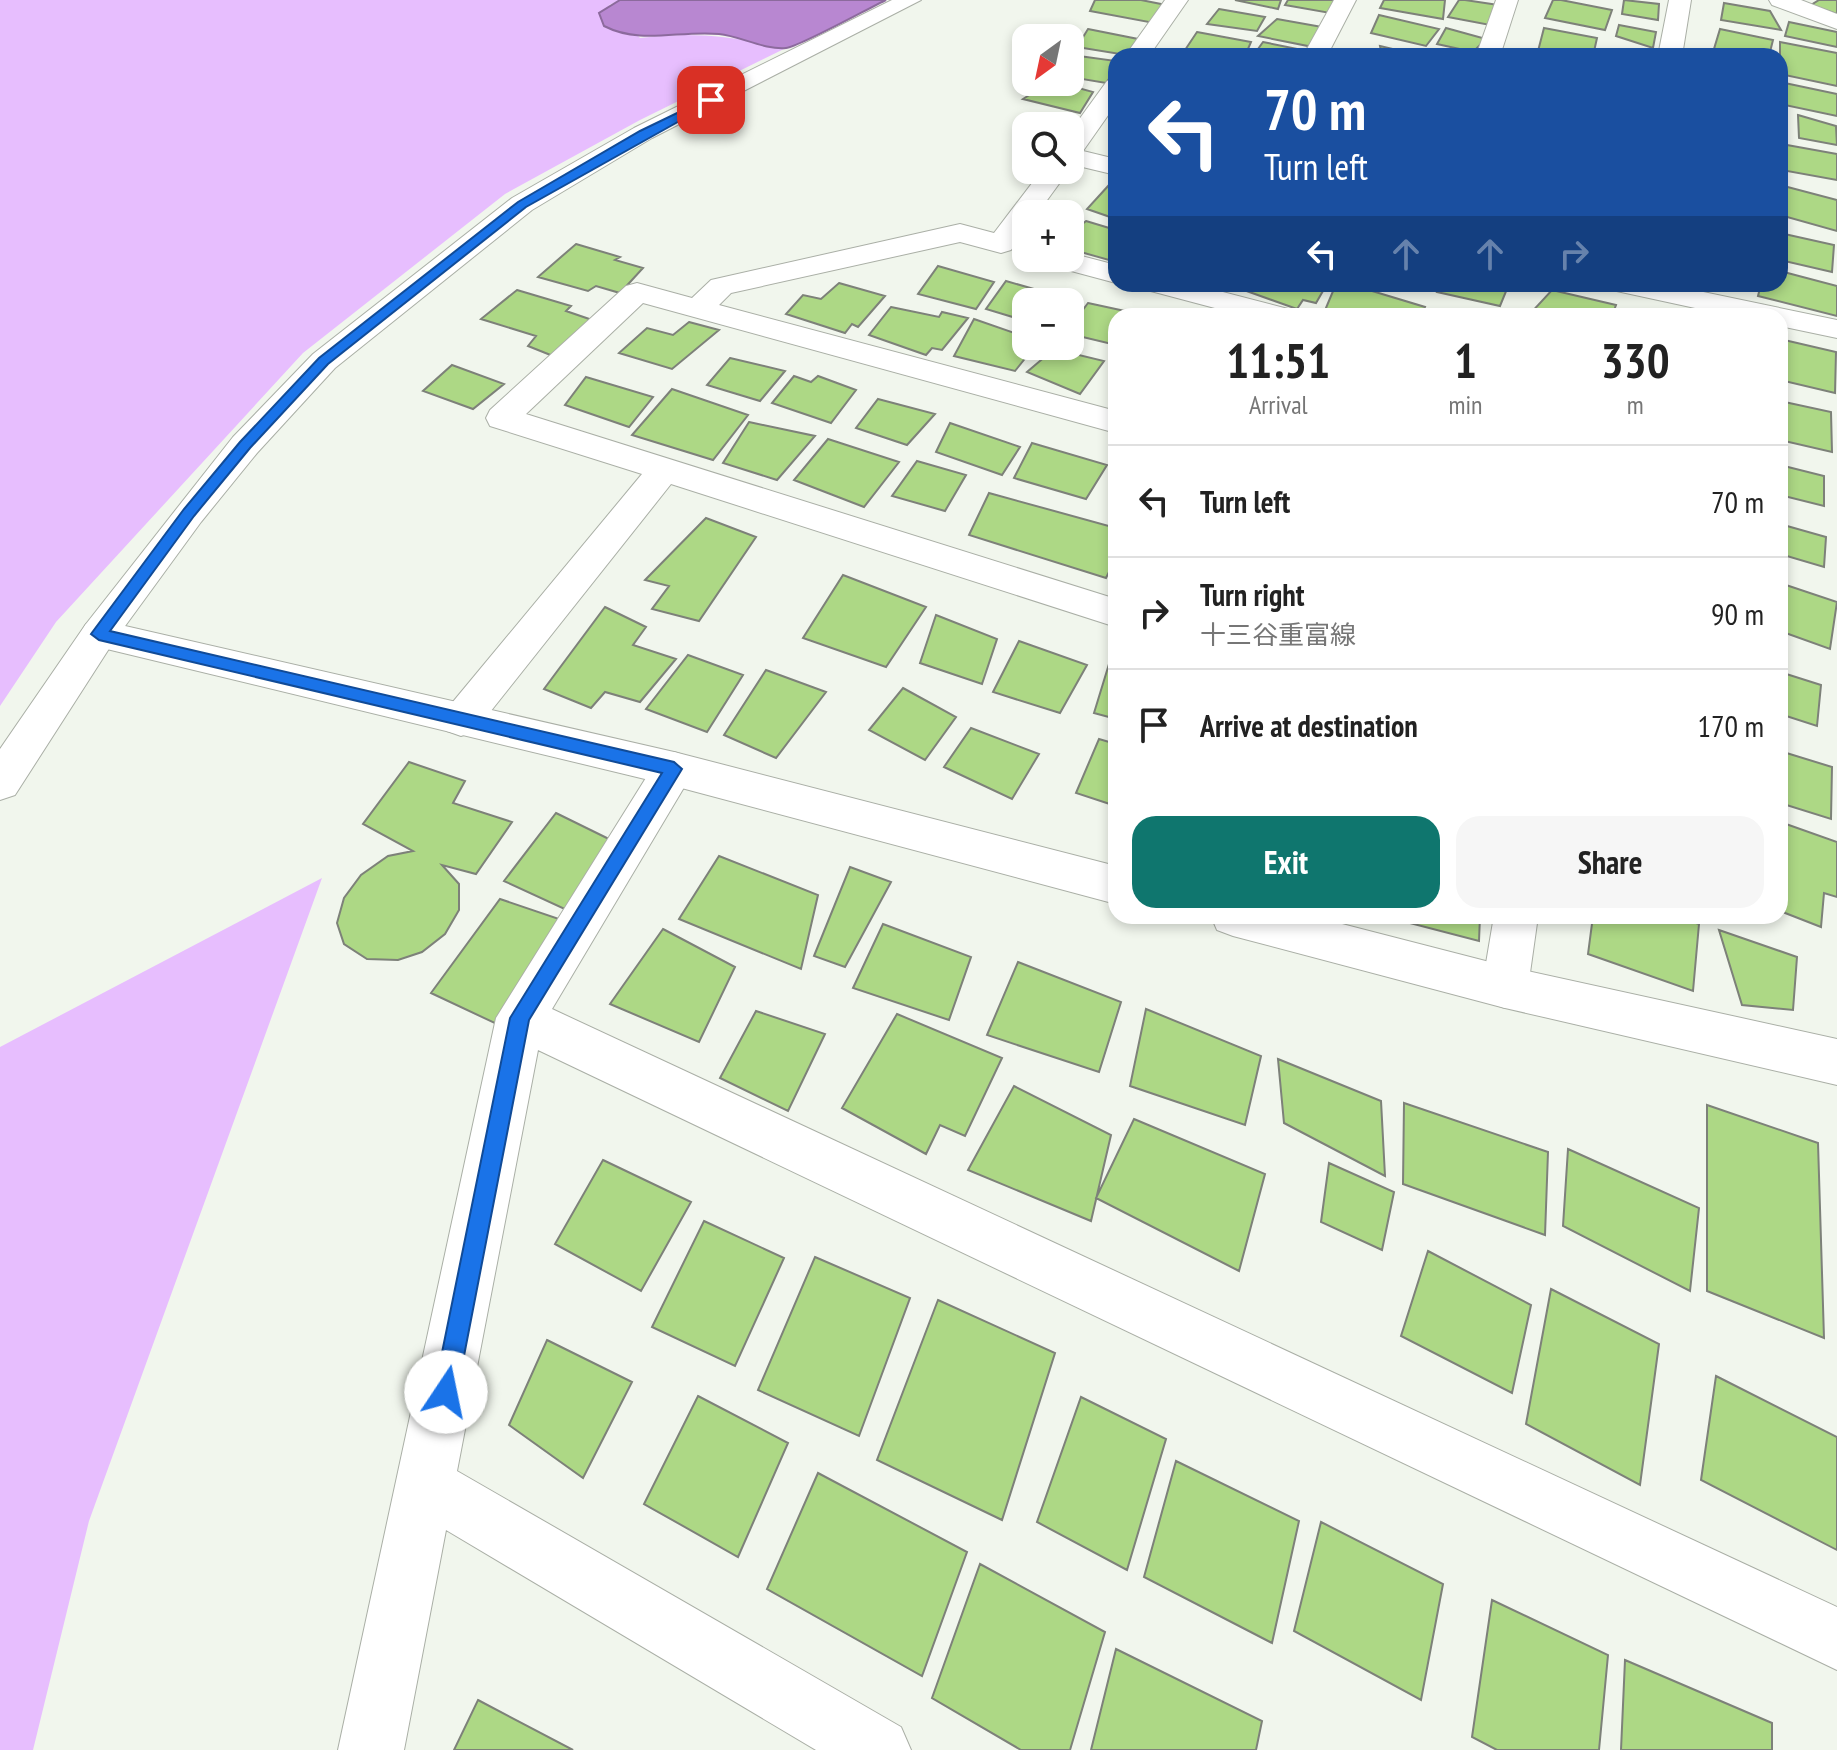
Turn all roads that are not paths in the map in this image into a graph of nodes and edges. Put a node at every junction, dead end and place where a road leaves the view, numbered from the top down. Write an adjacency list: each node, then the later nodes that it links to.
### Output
1 (910, 0): 29 (street)
2 (1177, 0): 8 (street)
3 (1345, 0): 9 (street)
4 (1507, 0): 10 (street)
5 (1680, 0): 11 (street)
6 (1780, 0): 7 (street)
7 (1837, 22)
8 (1143, 48)
9 (1319, 48)
10 (1491, 48)
11 (1671, 48)
12 (1108, 98): 13 (street)
13 (1084, 133)
14 (1084, 158): 15 (street)
15 (1108, 165)
16 (1012, 247): 21 (street)
17 (1084, 266): 18 (street)
18 (1108, 272)
19 (1188, 292): 22 (street)
20 (1664, 292): 23 (street)
21 (699, 307): 26 (street); 27 (street)
22 (1250, 308)
23 (1740, 308)
24 (1788, 318): 25 (street)
25 (1837, 329)
26 (1108, 420)
27 (663, 471): 28 (street); 30 (street)
28 (1108, 610)
29 (99, 634): 30 (street); 32 (street)
30 (461, 720): 31 (street)
31 (674, 769): 33 (street); 37 (street)
32 (0, 783)
33 (1108, 883)
34 (1264, 924): 36 (street)
35 (1515, 924): 36 (street)
36 (1505, 987): 38 (street)
37 (520, 1018): 39 (street); 40 (street)
38 (1837, 1062)
39 (427, 1486): 41 (street); 42 (street)
40 (1837, 1639)
41 (371, 1750)
42 (878, 1750)

